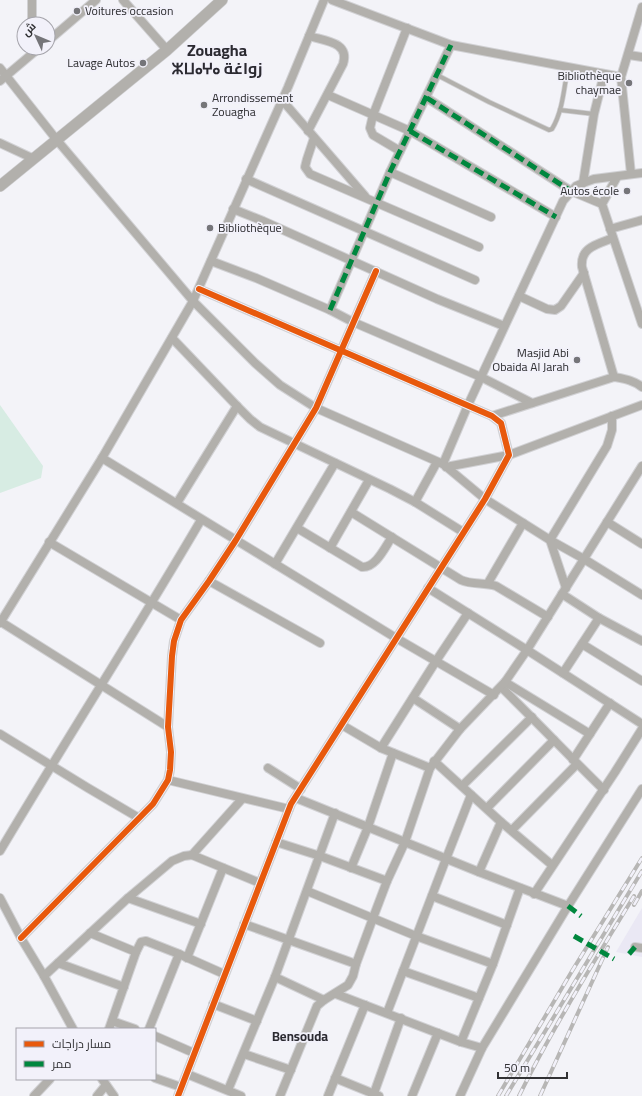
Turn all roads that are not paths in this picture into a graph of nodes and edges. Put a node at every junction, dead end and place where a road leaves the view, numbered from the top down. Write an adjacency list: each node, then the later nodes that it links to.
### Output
1 (32, 0): 8 (street)
2 (96, 0): 10 (street)
3 (123, 0): 13 (street)
4 (222, 0): 13 (main road)
5 (324, 0): 11 (street)
6 (332, 0): 9 (street)
7 (642, 7): 14 (street)
8 (32, 16)
9 (407, 28): 12 (street); 28 (street)
10 (56, 34)
11 (309, 36): 23 (street); 25 (street)
12 (451, 45): 17 (street); 20 (street)
13 (167, 50): 32 (main road)
14 (629, 54): 16 (street); 22 (street)
15 (29, 56): 21 (street)
16 (642, 57)
17 (568, 67): 19 (street); 26 (lane)
18 (0, 68): 21 (street)
19 (604, 74): 22 (street); 27 (street)
20 (437, 75): 24 (street); 26 (lane)
21 (3, 78): 32 (street)
22 (621, 78): 38 (street)
23 (328, 95): 28 (street); 29 (street)
24 (427, 98): 30 (street); 43 (street)
25 (282, 100): 29 (street); 40 (street)
26 (560, 110): 27 (lane)
27 (594, 114): 41 (street)
28 (373, 115): 30 (street); 34 (street)
29 (308, 131): 31 (street)
30 (410, 131): 34 (street); 49 (street)
31 (314, 138): 44 (street); 44 (street)
32 (56, 139): 35 (main road); 61 (street)
33 (0, 143): 35 (street)
34 (400, 151): 36 (street)
35 (32, 158): 42 (main road)
36 (390, 172): 45 (street); 48 (street)
37 (642, 173): 38 (street)
38 (630, 174): 39 (street)
39 (617, 177): 41 (street); 46 (street)
40 (246, 179): 47 (street); 51 (street)
41 (583, 183): 43 (street)
42 (0, 186)
43 (571, 191): 46 (street); 49 (street)
44 (367, 198): 45 (street)
45 (377, 203): 51 (street); 53 (street)
46 (602, 204): 52 (street)
47 (233, 209): 54 (street); 55 (street)
48 (492, 217)
49 (556, 217): 60 (street)
50 (642, 220): 52 (street)
51 (365, 232): 55 (street); 58 (street)
52 (612, 234): 57 (street); 64 (street)
53 (479, 247)
54 (211, 261): 59 (street); 62 (street)
55 (352, 261): 56 (street); 62 (street)
56 (376, 271): 63 (street); 65 (street)
57 (584, 273): 60 (street); 69 (street)
58 (475, 280)
59 (199, 289): 61 (street); 67 (street)
60 (519, 296): 65 (street)
61 (193, 301): 66 (street); 75 (street)
62 (330, 310): 63 (street)
63 (353, 322): 67 (street); 68 (street)
64 (642, 324)
65 (504, 326): 68 (street)
66 (172, 338): 74 (street); 80 (street)
67 (340, 350): 72 (street); 75 (street)
68 (481, 377): 71 (street); 72 (street)
69 (614, 378): 70 (street); 71 (street)
70 (642, 387)
71 (532, 403): 76 (street)
72 (468, 405): 76 (street); 82 (street)
73 (642, 405): 77 (street)
74 (237, 406): 78 (street); 87 (street)
75 (316, 408): 78 (street); 82 (street)
76 (492, 416): 79 (street)
77 (612, 416): 79 (street); 96 (street)
78 (295, 443): 81 (street); 95 (street)
79 (509, 455): 82 (street); 85 (street)
80 (102, 458): 87 (street); 97 (street)
81 (335, 464): 84 (street); 92 (street)
82 (442, 464): 85 (street); 86 (street)
83 (642, 466): 90 (street)
84 (369, 480): 86 (street); 88 (street)
85 (485, 499): 91 (street); 93 (street)
86 (415, 502): 93 (street)
87 (177, 503): 89 (street)
88 (351, 512): 94 (street); 99 (street)
89 (202, 520): 95 (street); 108 (street)
90 (607, 522): 98 (street); 100 (street)
91 (523, 523): 96 (street); 104 (street)
92 (297, 528): 99 (street); 101 (street)
93 (463, 532): 102 (street)
94 (392, 537): 99 (street); 102 (street)
95 (236, 540): 101 (street); 103 (street)
96 (550, 540): 100 (street); 106 (street)
97 (50, 542): 108 (street); 113 (street)
98 (642, 544)
99 (330, 548)
100 (584, 559): 106 (street); 107 (street)
101 (275, 564): 114 (street)
102 (441, 568): 104 (street); 105 (street)
103 (209, 581): 112 (street); 116 (street)
104 (488, 583): 110 (street)
105 (428, 588): 109 (street); 114 (street)
106 (564, 591): 110 (street); 111 (street)
107 (642, 595)
108 (153, 602): 112 (street); 122 (street)
109 (468, 613): 118 (street); 119 (street)
110 (548, 617): 118 (street)
111 (599, 618): 115 (street); 117 (street)
112 (181, 620): 130 (street)
113 (0, 622): 122 (street)
114 (396, 638): 119 (street); 129 (street)
115 (642, 641)
116 (320, 643)
117 (582, 644): 120 (street); 121 (street)
118 (527, 650): 120 (street); 123 (street)
119 (436, 661): 124 (street); 125 (street)
120 (563, 673): 126 (street)
121 (642, 680)
122 (101, 685): 130 (street); 140 (street)
123 (503, 685): 124 (street); 127 (street); 134 (street)
124 (494, 695): 131 (street)
125 (413, 698): 131 (street); 136 (street)
126 (610, 704): 128 (street); 134 (street)
127 (532, 717): 135 (street); 143 (street)
128 (642, 724)
129 (342, 725): 136 (street); 144 (street)
130 (168, 728): 142 (street)
131 (460, 729): 139 (street)
132 (642, 730): 146 (street)
133 (0, 734): 140 (street)
134 (590, 734): 138 (street)
135 (554, 740): 138 (street); 150 (street)
136 (381, 748): 137 (street)
137 (393, 753): 139 (street); 155 (street)
138 (575, 762): 146 (street); 156 (street)
139 (432, 764): 143 (street); 158 (street)
140 (51, 765): 153 (street); 159 (street)
141 (268, 768): 144 (street)
142 (168, 780): 149 (street); 153 (street)
143 (462, 786): 147 (street)
144 (301, 789): 148 (street)
145 (642, 789): 175 (street)
146 (604, 790): 163 (street)
147 (472, 795): 150 (street); 162 (street)
148 (296, 798): 151 (street); 152 (street)
149 (242, 799): 151 (street); 160 (street)
150 (487, 808): 154 (street)
151 (289, 809): 157 (street)
152 (335, 813): 155 (street); 161 (street)
153 (139, 818): 182 (street)
154 (501, 822): 156 (street); 166 (street)
155 (368, 827): 158 (street); 165 (street)
156 (512, 830): 163 (street)
157 (276, 842): 161 (street); 168 (street)
158 (405, 842): 162 (street); 167 (street)
159 (0, 851)
160 (192, 855): 164 (street); 174 (street)
161 (320, 856): 165 (street); 170 (street)
162 (446, 859): 166 (street); 172 (street)
163 (552, 865): 171 (street)
164 (223, 868): 168 (street); 177 (street)
165 (351, 868): 167 (street)
166 (479, 872): 169 (street)
167 (387, 882): 176 (street)
168 (260, 883): 178 (street)
169 (520, 888): 171 (street); 179 (street)
170 (307, 891): 176 (street); 183 (street)
171 (534, 894): 175 (street)
172 (432, 896): 179 (street); 181 (street)
173 (0, 898): 182 (street)
174 (128, 898): 177 (street); 180 (street)
175 (568, 906): 210 (street)
176 (373, 918): 181 (street); 188 (street)
177 (201, 924): 186 (street)
178 (244, 924): 183 (street); 191 (street)
179 (507, 925): 189 (street)
180 (90, 933): 184 (street); 187 (street)
181 (416, 936): 189 (street); 190 (street)
182 (21, 938): 192 (street)
183 (289, 940): 188 (street); 193 (street)
184 (136, 952): 185 (street); 194 (street)
185 (179, 954): 186 (street); 206 (street)
186 (187, 958): 191 (street)
187 (58, 963): 192 (street); 194 (street)
188 (356, 964): 195 (street)
189 (494, 964): 196 (street)
190 (403, 971): 196 (street); 200 (street)
191 (224, 974): 198 (street)
192 (44, 976): 204 (street)
193 (275, 977): 197 (street); 202 (street)
194 (124, 987): 203 (street)
195 (336, 994): 197 (street); 199 (street)
196 (479, 998): 209 (street)
197 (324, 1000): 213 (street)
198 (212, 1004): 202 (street); 211 (street)
199 (365, 1005): 200 (street); 216 (street)
200 (387, 1013): 201 (street)
201 (401, 1018): 207 (street); 221 (street)
202 (257, 1021): 212 (street)
203 (110, 1025): 205 (street)
204 (72, 1028)
205 (129, 1028)
206 (149, 1028)
207 (438, 1032): 209 (street); 229 (street)
208 (156, 1036): 211 (street)
209 (462, 1042): 210 (street)
210 (482, 1048): 230 (street)
211 (194, 1053): 214 (street)
212 (244, 1054): 213 (street); 220 (street)
213 (290, 1070): 227 (street)
214 (187, 1074): 219 (street); 220 (street)
215 (156, 1078): 219 (street)
216 (335, 1078): 221 (street); 228 (street)
217 (49, 1080): 222 (street)
218 (104, 1082): 223 (street); 224 (street)
219 (181, 1087): 225 (street)
220 (228, 1090): 226 (street)
221 (375, 1095)
222 (34, 1096)
223 (97, 1096)
224 (114, 1096)
225 (178, 1096)
226 (241, 1096)
227 (280, 1096)
228 (328, 1096)
229 (412, 1096)
230 (460, 1096)

